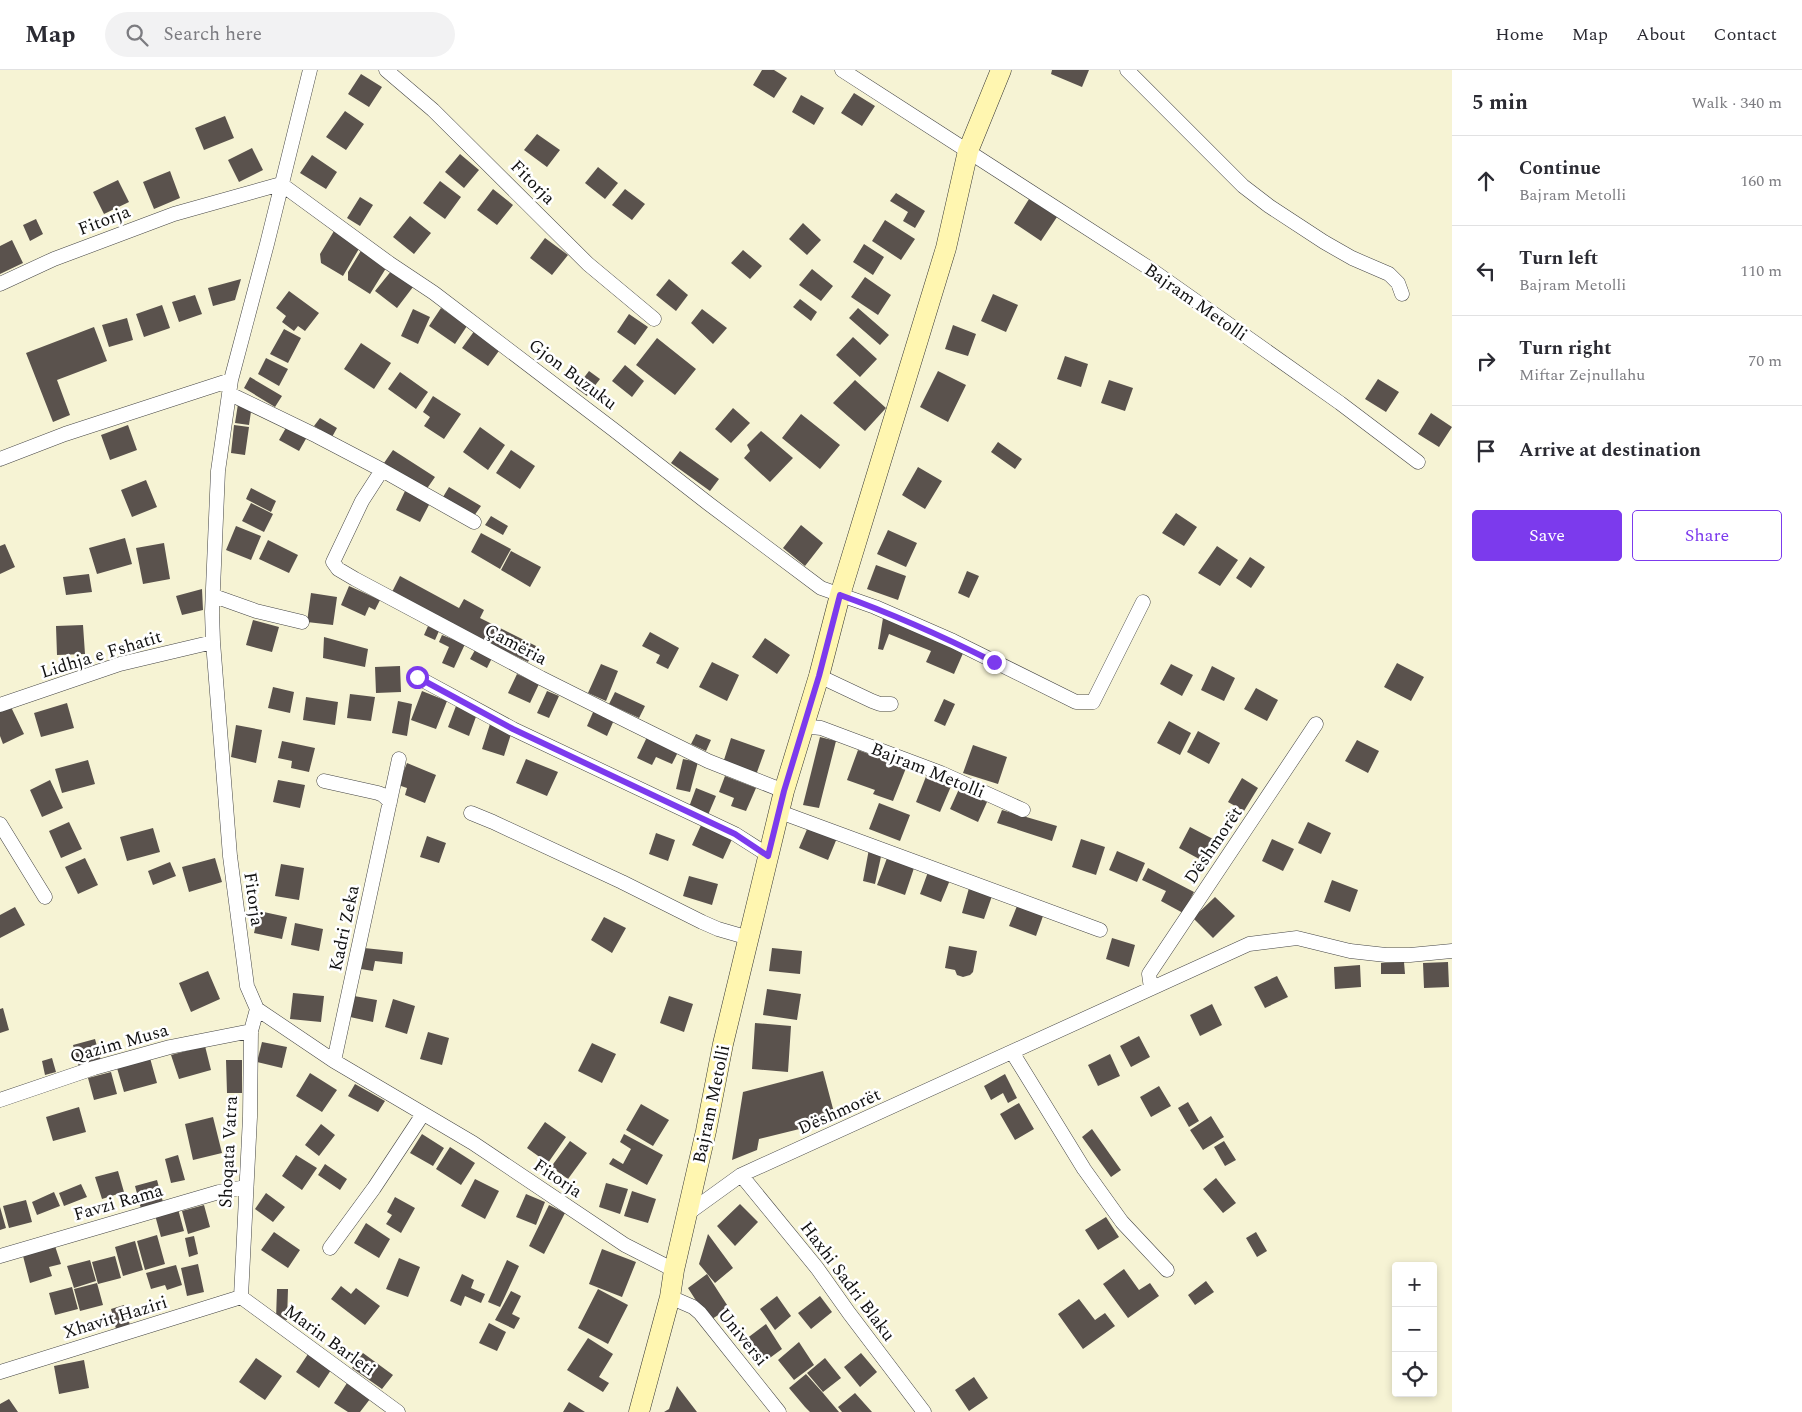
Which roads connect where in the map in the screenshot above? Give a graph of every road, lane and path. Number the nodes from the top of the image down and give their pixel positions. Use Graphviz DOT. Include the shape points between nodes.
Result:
graph roads {
  1 [pos="310,70"];
  2 [pos="386,70"];
  3 [pos="842,70"];
  4 [pos="1001,70"];
  5 [pos="1126,70"];
  6 [pos="968,151"];
  7 [pos="281,184"];
  8 [pos="0,284"];
  9 [pos="1402,294"];
  10 [pos="654,319"];
  11 [pos="230,387"];
  12 [pos="0,458"];
  13 [pos="1418,462"];
  14 [pos="382,470"];
  15 [pos="474,522"];
  16 [pos="840,595"];
  17 [pos="214,596"];
  18 [pos="1143,602"];
  19 [pos="302,622"];
  20 [pos="213,642"];
  21 [pos="819,676"];
  22 [pos="417,677"];
  23 [pos="892,704"];
  24 [pos="0,705"];
  25 [pos="1316,724"];
  26 [pos="802,726"];
  27 [pos="399,759"];
  28 [pos="324,782"];
  29 [pos="784,791"];
  30 [pos="390,802"];
  31 [pos="1023,810"];
  32 [pos="780,812"];
  33 [pos="470,813"];
  34 [pos="0,824"];
  35 [pos="768,856"];
  36 [pos="45,897"];
  37 [pos="1100,930"];
  38 [pos="749,938"];
  39 [pos="1452,951"];
  40 [pos="1151,988"];
  41 [pos="257,1009"];
  42 [pos="251,1031"];
  43 [pos="1012,1052"];
  44 [pos="334,1061"];
  45 [pos="0,1100"];
  46 [pos="423,1114"];
  47 [pos="741,1175"];
  48 [pos="246,1187"];
  49 [pos="687,1214"];
  50 [pos="330,1248"];
  51 [pos="0,1256"];
  52 [pos="674,1270"];
  53 [pos="1167,1270"];
  54 [pos="241,1297"];
  55 [pos="670,1297"];
  56 [pos="0,1372"];
  57 [pos="398,1412"];
  58 [pos="639,1412"];
  59 [pos="779,1412"];
  60 [pos="924,1412"];
  1 -- 7 [label="street, Fitorja"];
  2 -- 10 [label="street, Fitorja" via="433,110 588,264"];
  3 -- 6 [label="street, Bajram Metolli"];
  4 -- 6 [label="main road, Bajram Metolli"];
  5 -- 9 [label="street" via="1243,186 1324,242 1389,274 1398,283"];
  6 -- 13 [label="street, Bajram Metolli" via="1149,268"];
  6 -- 16 [label="main road, Bajram Metolli" via="946,248"];
  7 -- 8 [label="street, Fitorja" via="174,214 54,259"];
  7 -- 11 [label="street, Fitorja"];
  7 -- 16 [label="street, Gjon Buzuku" via="434,292 821,588"];
  11 -- 12 [label="street" via="65,434"];
  11 -- 14 [label="street"];
  11 -- 17 [label="street, Fitorja" via="218,471"];
  14 -- 15 [label="street"];
  14 -- 29 [label="street, Çamëria" via="362,501 333,562 338,569 559,687 708,761"];
  16 -- 18 [label="street, Gjon Buzuku" via="953,641 1076,702 1093,702"];
  16 -- 21 [label="main road, Bajram Metolli"];
  17 -- 19 [label="street"];
  17 -- 20 [label="street, Fitorja"];
  20 -- 24 [label="street, Lidhja e Fshatit" via="120,664"];
  20 -- 41 [label="street, Fitorja" via="230,856 247,986"];
  21 -- 23 [label="street" via="872,701"];
  21 -- 26 [label="main road, Bajram Metolli"];
  22 -- 35 [label="street" via="513,729 735,834"];
  25 -- 40 [label="street, Dëshmorët" via="1149,974"];
  26 -- 29 [label="main road, Bajram Metolli"];
  26 -- 31 [label="street, Bajram Metolli" via="821,728 941,773"];
  27 -- 30 [label="street, Kadri Zeka"];
  28 -- 30 [label="street" via="378,793"];
  29 -- 32 [label="main road, Bajram Metolli"];
  30 -- 44 [label="street, Kadri Zeka"];
  32 -- 35 [label="main road, Bajram Metolli"];
  32 -- 37 [label="street"];
  33 -- 38 [label="street" via="702,922"];
  34 -- 36 [label="street"];
  35 -- 38 [label="main road, Bajram Metolli"];
  38 -- 49 [label="main road, Bajram Metolli" via="722,1044"];
  39 -- 40 [label="street, Dëshmorët" via="1377,954 1297,938 1249,944"];
  40 -- 43 [label="street, Dëshmorët"];
  41 -- 42 [label="street, Shoqata Vatra"];
  41 -- 44 [label="street, Fitorja"];
  42 -- 45 [label="street, Qazim Musa" via="170,1047 94,1068"];
  42 -- 48 [label="street, Shoqata Vatra"];
  43 -- 47 [label="street, Dëshmorët"];
  43 -- 53 [label="street" via="1084,1169 1122,1222"];
  44 -- 46 [label="street, Fitorja"];
  46 -- 50 [label="street"];
  46 -- 52 [label="street, Fitorja" via="473,1143 625,1245"];
  47 -- 49 [label="street, Dëshmorët"];
  47 -- 60 [label="street, Haxhi Sadri Blaku" via="818,1268"];
  48 -- 51 [label="street, Favzi Rama"];
  48 -- 54 [label="street, Shoqata Vatra"];
  49 -- 52 [label="main road, Bajram Metolli"];
  52 -- 55 [label="main road, Bajram Metolli"];
  54 -- 56 [label="street, Xhavit Haziri"];
  54 -- 57 [label="street, Marin Barleti"];
  55 -- 58 [label="main road, Bajram Metolli"];
  55 -- 59 [label="street, Universi" via="693,1307 700,1314"];
}
